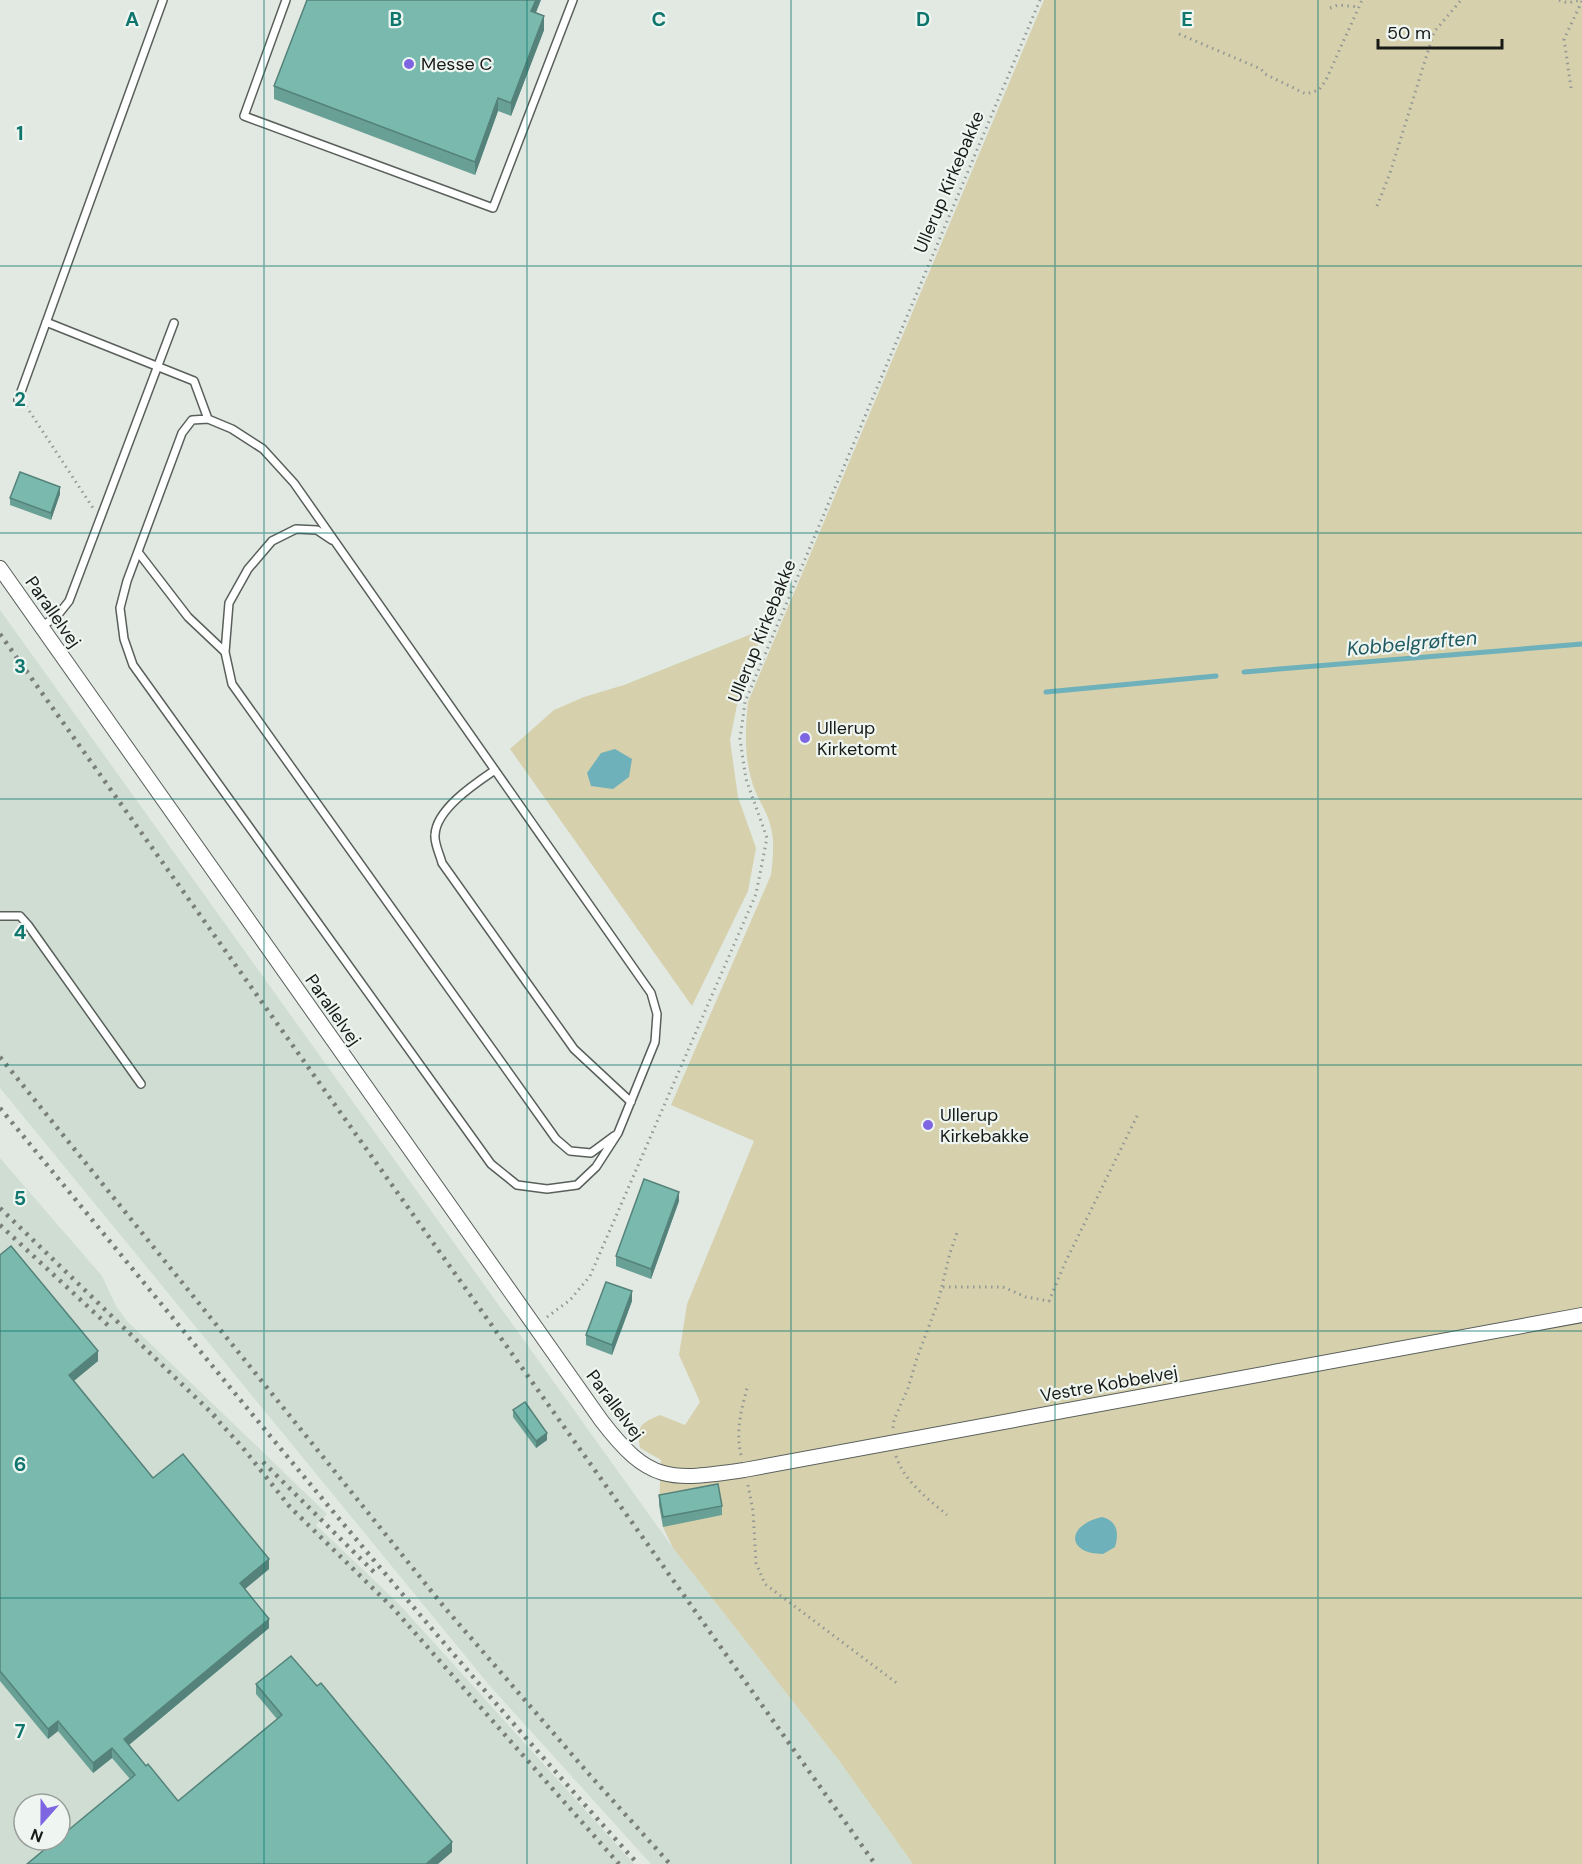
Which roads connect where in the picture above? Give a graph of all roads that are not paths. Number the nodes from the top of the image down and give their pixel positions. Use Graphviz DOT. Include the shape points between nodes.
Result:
graph roads {
  1 [pos="163,0"];
  2 [pos="286,0"];
  3 [pos="573,0"];
  4 [pos="46,322"];
  5 [pos="174,323"];
  6 [pos="157,366"];
  7 [pos="18,398"];
  8 [pos="208,419"];
  9 [pos="336,543"];
  10 [pos="138,552"];
  11 [pos="0,568"];
  12 [pos="42,627"];
  13 [pos="225,652"];
  14 [pos="495,770"];
  15 [pos="0,916"];
  16 [pos="141,1084"];
  17 [pos="631,1102"];
  18 [pos="618,1133"];
  19 [pos="1582,1315"];
  20 [pos="644,1465"];
  1 -- 4 [label="lane"];
  2 -- 3 [label="lane" via="244,116 493,208"];
  4 -- 6 [label="lane"];
  4 -- 7 [label="lane"];
  5 -- 6 [label="lane"];
  6 -- 8 [label="lane" via="194,381"];
  6 -- 12 [label="lane" via="69,601"];
  8 -- 9 [label="lane" via="263,449 294,483"];
  8 -- 10 [label="lane" via="192,420 182,434"];
  9 -- 13 [label="lane" via="317,530 296,529 272,541 248,569 229,603"];
  9 -- 14 [label="lane"];
  10 -- 13 [label="lane" via="188,617"];
  10 -- 18 [label="lane" via="120,608 133,665 491,1164 517,1185 547,1189 577,1185 596,1167"];
  11 -- 12 [label="street, Parallelvej"];
  12 -- 20 [label="street, Parallelvej" via="618,1443"];
  13 -- 18 [label="lane" via="232,684 556,1139 570,1151 591,1153"];
  14 -- 17 [label="lane" via="651,993 657,1014 655,1042"];
  14 -- 17 [label="lane" via="443,813 435,835 442,863 574,1048"];
  15 -- 16 [label="lane" via="20,916 28,925"];
  17 -- 18 [label="lane"];
  19 -- 20 [label="street, Vestre Kobbelvej" via="744,1470 681,1476 657,1472"];
}
